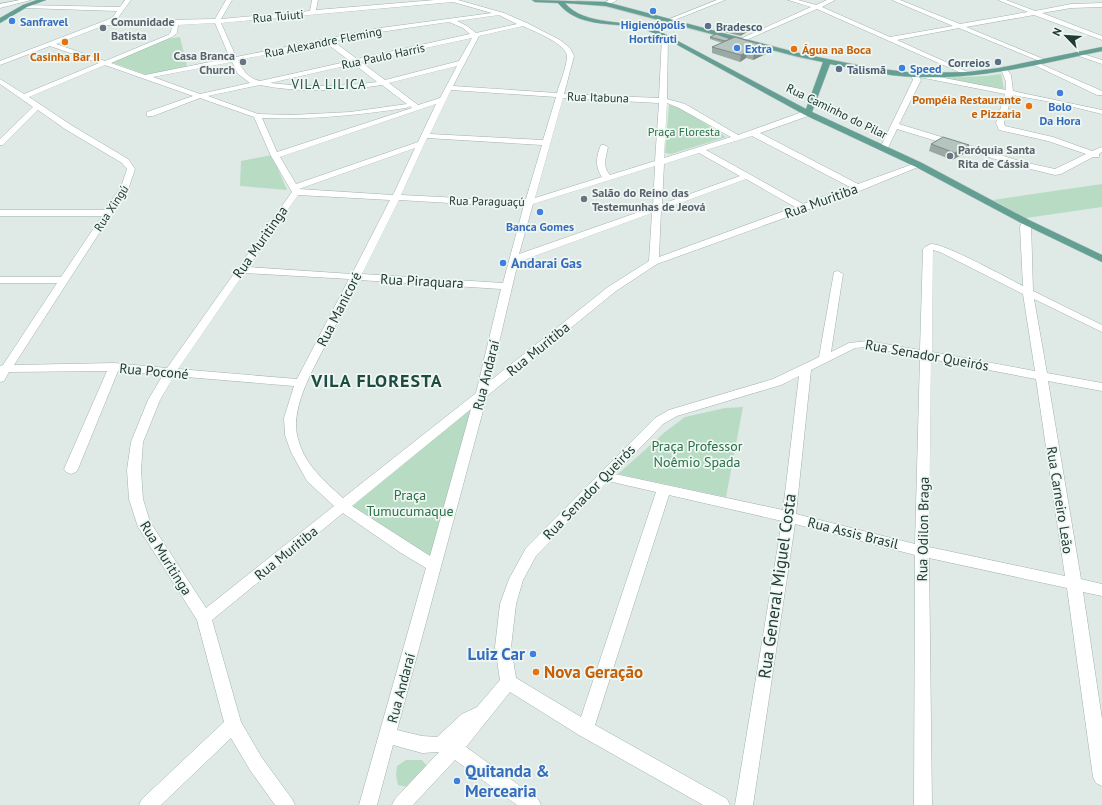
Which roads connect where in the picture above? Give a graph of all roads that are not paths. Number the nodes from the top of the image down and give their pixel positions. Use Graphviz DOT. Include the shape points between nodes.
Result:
graph roads {
  1 [pos="28,0"];
  2 [pos="38,0"];
  3 [pos="43,0"];
  4 [pos="128,0"];
  5 [pos="229,0"];
  6 [pos="315,0"];
  7 [pos="453,0"];
  8 [pos="535,0"];
  9 [pos="614,0"];
  10 [pos="722,0"];
  11 [pos="791,0"];
  12 [pos="832,0"];
  13 [pos="895,0"];
  14 [pos="1001,0"];
  15 [pos="559,1"];
  16 [pos="468,2"];
  17 [pos="606,4"];
  18 [pos="1102,5"];
  19 [pos="0,6"];
  20 [pos="25,6"];
  21 [pos="817,6"];
  22 [pos="121,9"];
  23 [pos="1035,12"];
  24 [pos="313,13"];
  25 [pos="0,14"];
  26 [pos="11,14"];
  27 [pos="502,14"];
  28 [pos="0,20"];
  29 [pos="449,20"];
  30 [pos="670,20"];
  31 [pos="217,21"];
  32 [pos="103,23"];
  33 [pos="174,23"];
  34 [pos="525,24"];
  35 [pos="958,26"];
  36 [pos="476,36"];
  37 [pos="665,36"];
  38 [pos="1102,38"];
  39 [pos="891,39"];
  40 [pos="327,40"];
  41 [pos="742,40"];
  42 [pos="51,44"];
  43 [pos="681,45"];
  44 [pos="664,47"];
  45 [pos="1102,49"];
  46 [pos="1078,54"];
  47 [pos="235,59"];
  48 [pos="1044,61"];
  49 [pos="105,62"];
  50 [pos="356,62"];
  51 [pos="827,62"];
  52 [pos="1102,62"];
  53 [pos="0,63"];
  54 [pos="461,63"];
  55 [pos="1034,63"];
  56 [pos="1004,69"];
  57 [pos="968,74"];
  58 [pos="916,75"];
  59 [pos="144,77"];
  60 [pos="0,81"];
  61 [pos="258,83"];
  62 [pos="382,83"];
  63 [pos="449,88"];
  64 [pos="1100,93"];
  65 [pos="1009,94"];
  66 [pos="200,96"];
  67 [pos="559,96"];
  68 [pos="23,97"];
  69 [pos="442,100"];
  70 [pos="663,100"];
  71 [pos="38,106"];
  72 [pos="415,107"];
  73 [pos="1102,112"];
  74 [pos="808,113"];
  75 [pos="150,114"];
  76 [pos="257,116"];
  77 [pos="433,118"];
  78 [pos="894,125"];
  79 [pos="753,133"];
  80 [pos="738,138"];
  81 [pos="424,140"];
  82 [pos="0,143"];
  83 [pos="545,143"];
  84 [pos="604,147"];
  85 [pos="884,148"];
  86 [pos="1102,148"];
  87 [pos="700,150"];
  88 [pos="1092,154"];
  89 [pos="275,156"];
  90 [pos="1102,157"];
  91 [pos="659,162"];
  92 [pos="919,165"];
  93 [pos="747,176"];
  94 [pos="608,178"];
  95 [pos="858,188"];
  96 [pos="294,190"];
  97 [pos="396,197"];
  98 [pos="530,202"];
  99 [pos="657,208"];
  100 [pos="803,208"];
  101 [pos="0,213"];
  102 [pos="108,213"];
  103 [pos="1026,222"];
  104 [pos="1102,259"];
  105 [pos="513,260"];
  106 [pos="654,262"];
  107 [pos="241,270"];
  108 [pos="838,274"];
  109 [pos="355,277"];
  110 [pos="0,280"];
  111 [pos="64,280"];
  112 [pos="508,286"];
  113 [pos="1028,292"];
  114 [pos="1102,329"];
  115 [pos="926,354"];
  116 [pos="824,358"];
  117 [pos="114,367"];
  118 [pos="806,367"];
  119 [pos="2,372"];
  120 [pos="170,372"];
  121 [pos="1041,376"];
  122 [pos="302,383"];
  123 [pos="1102,387"];
  124 [pos="481,395"];
  125 [pos="71,469"];
  126 [pos="605,476"];
  127 [pos="664,489"];
  128 [pos="344,507"];
  129 [pos="789,517"];
  130 [pos="922,551"];
  131 [pos="435,566"];
  132 [pos="1074,584"];
  133 [pos="1102,590"];
  134 [pos="204,618"];
  135 [pos="508,682"];
  136 [pos="482,715"];
  137 [pos="233,725"];
  138 [pos="585,729"];
  139 [pos="388,736"];
  140 [pos="454,749"];
  141 [pos="1102,777"];
  142 [pos="148,805"];
  143 [pos="286,805"];
  144 [pos="368,805"];
  145 [pos="401,805"];
  146 [pos="532,805"];
  147 [pos="721,805"];
  148 [pos="744,805"];
  149 [pos="923,805"];
  1 -- 19 [label="street"];
  2 -- 20 [label="street"];
  3 -- 20 [label="main road"];
  4 -- 22 [label="street"];
  5 -- 31 [label="street"];
  6 -- 24 [label="street"];
  7 -- 16 [label="street, Rua Andaraí"];
  7 -- 24 [label="street, Rua Tuiuti"];
  8 -- 15 [label="main road"];
  9 -- 17 [label="street"];
  10 -- 30 [label="street"];
  11 -- 21 [label="street"];
  12 -- 21 [label="street"];
  13 -- 35 [label="street"];
  14 -- 23 [label="street"];
  15 -- 17 [label="main road"];
  15 -- 37 [label="main road, Rua Caminho do Pilar" via="574,15 641,26"];
  16 -- 27 [label="street, Rua Andaraí"];
  17 -- 30 [label="main road"];
  18 -- 23 [label="street"];
  20 -- 22 [label="street"];
  20 -- 26 [label="main road"];
  21 -- 39 [label="street"];
  21 -- 41 [label="street"];
  22 -- 32 [label="street" via="115,18"];
  23 -- 35 [label="street"];
  23 -- 38 [label="street"];
  24 -- 31 [label="street, Rua Tuiuti"];
  25 -- 26 [label="street"];
  26 -- 28 [label="main road"];
  27 -- 29 [label="street, Rua Alexandre Fleming"];
  27 -- 34 [label="street, Rua Andaraí"];
  29 -- 36 [label="street" via="465,27"];
  29 -- 40 [label="street, Rua Alexandre Fleming"];
  30 -- 41 [label="main road"];
  31 -- 33 [label="street, Rua Tuiuti"];
  31 -- 47 [label="street"];
  32 -- 33 [label="street, Rua Tuiuti"];
  32 -- 42 [label="street"];
  33 -- 49 [label="street" via="172,36"];
  34 -- 36 [label="street, Rua Paulo Harris"];
  34 -- 67 [label="street, Rua Andaraí" via="568,49 571,56"];
  35 -- 39 [label="street"];
  35 -- 48 [label="street"];
  36 -- 50 [label="street, Rua Paulo Harris"];
  36 -- 54 [label="street, Rua Manicoré"];
  37 -- 43 [label="main road, Rua Caminho do Pilar"];
  37 -- 44 [label="street"];
  39 -- 57 [label="street"];
  40 -- 47 [label="street, Rua Alexandre Fleming"];
  40 -- 50 [label="street"];
  41 -- 51 [label="main road"];
  42 -- 49 [label="street"];
  42 -- 53 [label="street"];
  43 -- 44 [label="street"];
  43 -- 74 [label="main road, Rua Caminho do Pilar"];
  44 -- 70 [label="street"];
  45 -- 46 [label="main road"];
  46 -- 48 [label="main road"];
  46 -- 52 [label="street"];
  47 -- 59 [label="street, Rua Alexandre Fleming"];
  47 -- 61 [label="street" via="242,75"];
  48 -- 55 [label="main road"];
  49 -- 59 [label="street"];
  49 -- 68 [label="street"];
  50 -- 61 [label="street, Rua Paulo Harris"];
  50 -- 62 [label="street"];
  51 -- 58 [label="main road"];
  51 -- 74 [label="main road"];
  54 -- 62 [label="street"];
  54 -- 63 [label="street, Rua Manicoré"];
  55 -- 56 [label="main road"];
  55 -- 64 [label="street"];
  56 -- 57 [label="main road"];
  56 -- 65 [label="street" via="1010,88"];
  57 -- 58 [label="main road"];
  58 -- 65 [label="street"];
  58 -- 78 [label="street" via="917,80"];
  59 -- 66 [label="street"];
  60 -- 68 [label="street, Rua Xingú"];
  61 -- 62 [label="street" via="317,89"];
  61 -- 66 [label="street, Rua Paulo Harris"];
  62 -- 72 [label="street"];
  63 -- 67 [label="street, Rua Itabuna"];
  63 -- 69 [label="street, Rua Manicoré"];
  65 -- 73 [label="street"];
  65 -- 88 [label="street" via="1000,123 1004,129 1050,139"];
  66 -- 75 [label="street, Rua Paulo Harris"];
  66 -- 76 [label="street"];
  67 -- 70 [label="street, Rua Itabuna"];
  67 -- 83 [label="street, Rua Andaraí"];
  68 -- 71 [label="street, Rua Xingú"];
  69 -- 72 [label="street"];
  69 -- 77 [label="street, Rua Manicoré"];
  70 -- 80 [label="street, Rua Itabuna" via="682,106"];
  70 -- 91 [label="street"];
  71 -- 82 [label="street"];
  71 -- 102 [label="street, Rua Xingú" via="129,166 130,174 125,187"];
  72 -- 76 [label="street" via="298,117"];
  72 -- 77 [label="street"];
  72 -- 89 [label="street"];
  74 -- 79 [label="street, Rua Paraguaçú"];
  74 -- 85 [label="main road, Rua Caminho do Pilar"];
  76 -- 89 [label="street"];
  77 -- 81 [label="street, Rua Manicoré"];
  78 -- 85 [label="street"];
  78 -- 88 [label="street" via="1055,172"];
  79 -- 80 [label="street, Rua Paraguaçú"];
  79 -- 95 [label="street"];
  80 -- 87 [label="street, Rua Paraguaçú"];
  81 -- 83 [label="street"];
  81 -- 96 [label="street"];
  81 -- 97 [label="street, Rua Manicoré"];
  83 -- 98 [label="street, Rua Andaraí"];
  84 -- 94 [label="street" via="600,169"];
  85 -- 92 [label="main road, Rua Caminho do Pilar"];
  86 -- 88 [label="street"];
  87 -- 91 [label="street, Rua Paraguaçú"];
  87 -- 93 [label="street"];
  88 -- 90 [label="street"];
  89 -- 96 [label="street"];
  91 -- 94 [label="street, Rua Paraguaçú"];
  91 -- 99 [label="street"];
  92 -- 95 [label="street, Rua Muritiba"];
  92 -- 103 [label="main road, Rua Caminho do Pilar"];
  93 -- 99 [label="street"];
  93 -- 100 [label="street"];
  94 -- 98 [label="street, Rua Paraguaçú"];
  95 -- 100 [label="street, Rua Muritiba"];
  96 -- 97 [label="street, Rua Paraguaçú"];
  96 -- 107 [label="street, Rua Muritinga"];
  97 -- 98 [label="street, Rua Paraguaçú" via="500,203"];
  97 -- 109 [label="street, Rua Manicoré"];
  98 -- 105 [label="street, Rua Andaraí"];
  99 -- 105 [label="street"];
  99 -- 106 [label="street"];
  100 -- 106 [label="street, Rua Muritiba"];
  101 -- 102 [label="street"];
  102 -- 111 [label="street, Rua Xingú"];
  103 -- 104 [label="main road, Rua Caminho do Pilar"];
  103 -- 113 [label="street, Rua Carneiro Leão"];
  105 -- 112 [label="street, Rua Andaraí"];
  106 -- 124 [label="street, Rua Muritiba" via="612,289"];
  107 -- 109 [label="street, Rua Piraquara"];
  107 -- 120 [label="street, Rua Muritinga"];
  108 -- 116 [label="street"];
  109 -- 112 [label="street, Rua Piraquara"];
  109 -- 122 [label="street, Rua Manicoré"];
  110 -- 111 [label="street"];
  111 -- 119 [label="street, Rua Xingú"];
  112 -- 124 [label="street, Rua Andaraí"];
  113 -- 114 [label="street"];
  113 -- 115 [label="street, Rua Odilon Braga" via="943,250 932,247 928,249"];
  113 -- 121 [label="street, Rua Carneiro Leão"];
  115 -- 116 [label="street, Rua Senador Queirós" via="863,344 853,345"];
  115 -- 121 [label="street, Rua Senador Queirós"];
  115 -- 130 [label="street, Rua Odilon Braga"];
  116 -- 118 [label="street, Rua Senador Queirós"];
  117 -- 119 [label="street, Rua Poconé"];
  117 -- 120 [label="street, Rua Poconé"];
  117 -- 125 [label="street"];
  118 -- 126 [label="street, Rua Senador Queirós" via="777,382 673,413 659,421"];
  118 -- 129 [label="street, Rua General Miguel Costa"];
  120 -- 122 [label="street, Rua Poconé"];
  120 -- 134 [label="street, Rua Muritinga" via="154,400 137,442 134,470 136,499 143,523"];
  121 -- 123 [label="street, Rua Senador Queirós"];
  121 -- 132 [label="street, Rua Carneiro Leão"];
  122 -- 128 [label="street, Rua Manicoré" via="290,418 291,435 297,452 312,478"];
  124 -- 128 [label="street, Rua Muritiba"];
  124 -- 131 [label="street, Rua Andaraí"];
  126 -- 127 [label="street, Rua Assis Brasil"];
  126 -- 135 [label="street, Rua Senador Queirós" via="531,552 516,579 508,604 503,647"];
  127 -- 129 [label="street, Rua Assis Brasil"];
  127 -- 138 [label="street"];
  128 -- 131 [label="street, Rua Manicoré"];
  128 -- 134 [label="street, Rua Muritiba"];
  129 -- 130 [label="street, Rua Assis Brasil"];
  129 -- 148 [label="street, Rua General Miguel Costa"];
  130 -- 132 [label="street, Rua Assis Brasil"];
  130 -- 149 [label="street, Rua Odilon Braga"];
  131 -- 139 [label="street, Rua Andaraí"];
  132 -- 133 [label="street, Rua Assis Brasil"];
  132 -- 141 [label="street, Rua Carneiro Leão"];
  134 -- 137 [label="street, Rua Muritinga"];
  135 -- 136 [label="street"];
  135 -- 138 [label="street"];
  136 -- 139 [label="street" via="472,716 440,744 428,745"];
  136 -- 140 [label="street"];
  137 -- 142 [label="street"];
  137 -- 143 [label="street, Rua Muritinga" via="256,764"];
  138 -- 147 [label="street"];
  139 -- 144 [label="street, Rua Andaraí"];
  140 -- 145 [label="street"];
  140 -- 146 [label="street"];
}
